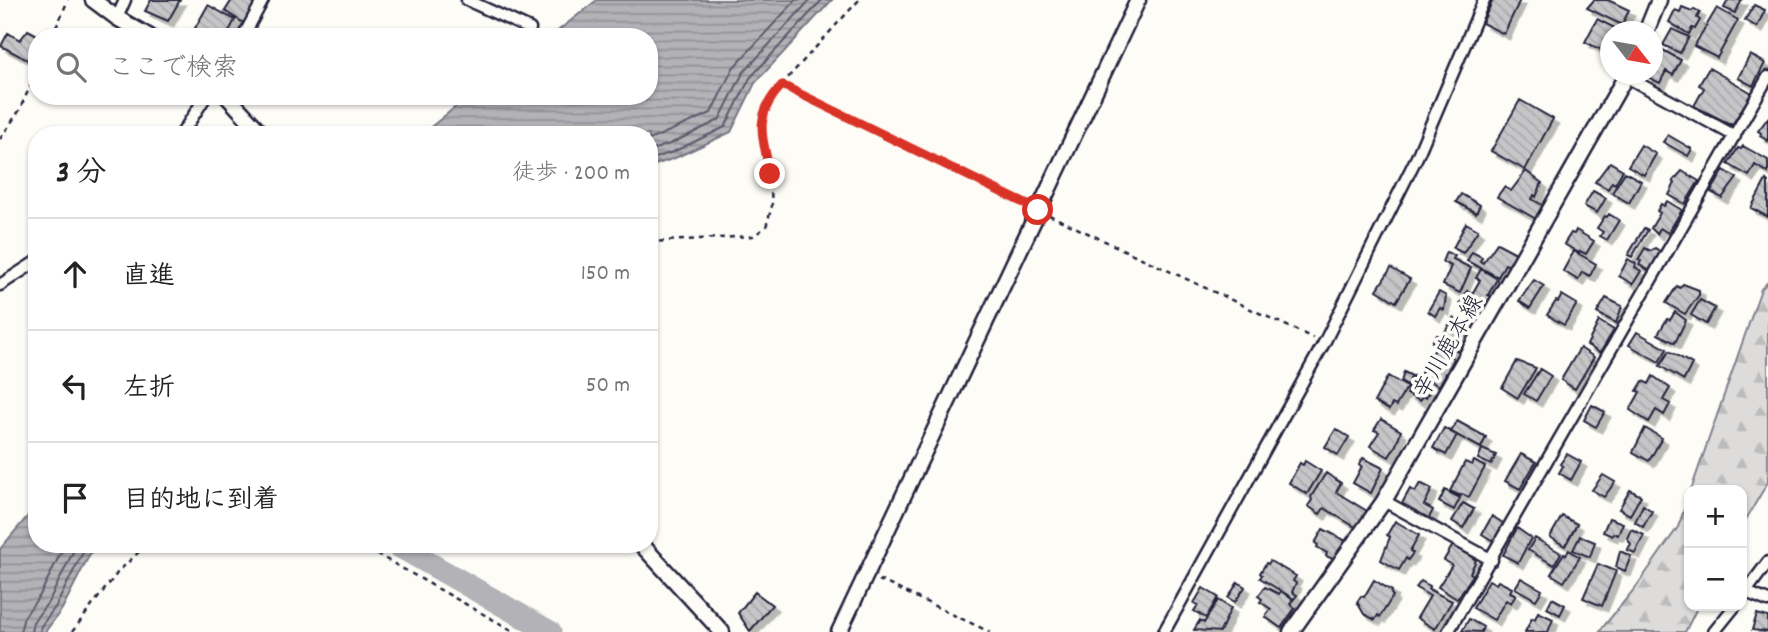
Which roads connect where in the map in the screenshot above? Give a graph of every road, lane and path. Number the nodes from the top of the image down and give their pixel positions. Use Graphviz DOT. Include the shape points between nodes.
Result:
graph roads {
  1 [pos="68,0"];
  2 [pos="93,0"];
  3 [pos="125,0"];
  4 [pos="263,0"];
  5 [pos="467,0"];
  6 [pos="859,0"];
  7 [pos="1138,0"];
  8 [pos="1484,0"];
  9 [pos="1659,0"];
  10 [pos="117,18"];
  11 [pos="1650,21"];
  12 [pos="56,28"];
  13 [pos="134,28"];
  14 [pos="249,28"];
  15 [pos="528,28"];
  16 [pos="1768,77"];
  17 [pos="1621,84"];
  18 [pos="1642,84"];
  19 [pos="782,85"];
  20 [pos="28,91"];
  21 [pos="200,105"];
  22 [pos="235,105"];
  23 [pos="187,126"];
  24 [pos="254,126"];
  25 [pos="1735,136"];
  26 [pos="0,139"];
  27 [pos="1038,210"];
  28 [pos="658,242"];
  29 [pos="28,267"];
  30 [pos="0,285"];
  31 [pos="1324,343"];
  32 [pos="1384,501"];
  33 [pos="138,553"];
  34 [pos="375,553"];
  35 [pos="648,553"];
  36 [pos="1492,560"];
  37 [pos="1768,562"];
  38 [pos="867,574"];
  39 [pos="1747,591"];
  40 [pos="1747,596"];
  41 [pos="1768,601"];
  42 [pos="1731,611"];
  43 [pos="72,632"];
  44 [pos="514,632"];
  45 [pos="722,632"];
  46 [pos="839,632"];
  47 [pos="990,632"];
  48 [pos="1164,632"];
  49 [pos="1291,632"];
  50 [pos="1448,632"];
  51 [pos="1714,632"];
  1 -- 12 [label="path"];
  2 -- 10 [label="main road"];
  3 -- 10 [label="street"];
  4 -- 14 [label="street"];
  5 -- 15 [label="street"];
  6 -- 19 [label="path"];
  7 -- 27 [label="main road"];
  8 -- 31 [label="street" via="1417,157"];
  9 -- 11 [label="main road"];
  10 -- 13 [label="main road"];
  16 -- 25 [label="street"];
  17 -- 32 [label="main road, 辛川鹿本線"];
  18 -- 25 [label="street"];
  19 -- 27 [label="path"];
  19 -- 28 [label="path" via="760,122 772,206 766,227 752,236"];
  20 -- 26 [label="path"];
  21 -- 23 [label="street"];
  22 -- 24 [label="main road"];
  25 -- 36 [label="street"];
  27 -- 31 [label="path"];
  27 -- 38 [label="main road"];
  29 -- 30 [label="street"];
  31 -- 48 [label="street"];
  32 -- 36 [label="street"];
  32 -- 49 [label="main road, 辛川鹿本線"];
  33 -- 43 [label="path"];
  34 -- 44 [label="path"];
  35 -- 45 [label="main road"];
  36 -- 50 [label="street"];
  37 -- 39 [label="street"];
  38 -- 46 [label="main road"];
  38 -- 47 [label="path"];
  40 -- 41 [label="street"];
  42 -- 51 [label="street"];
}
